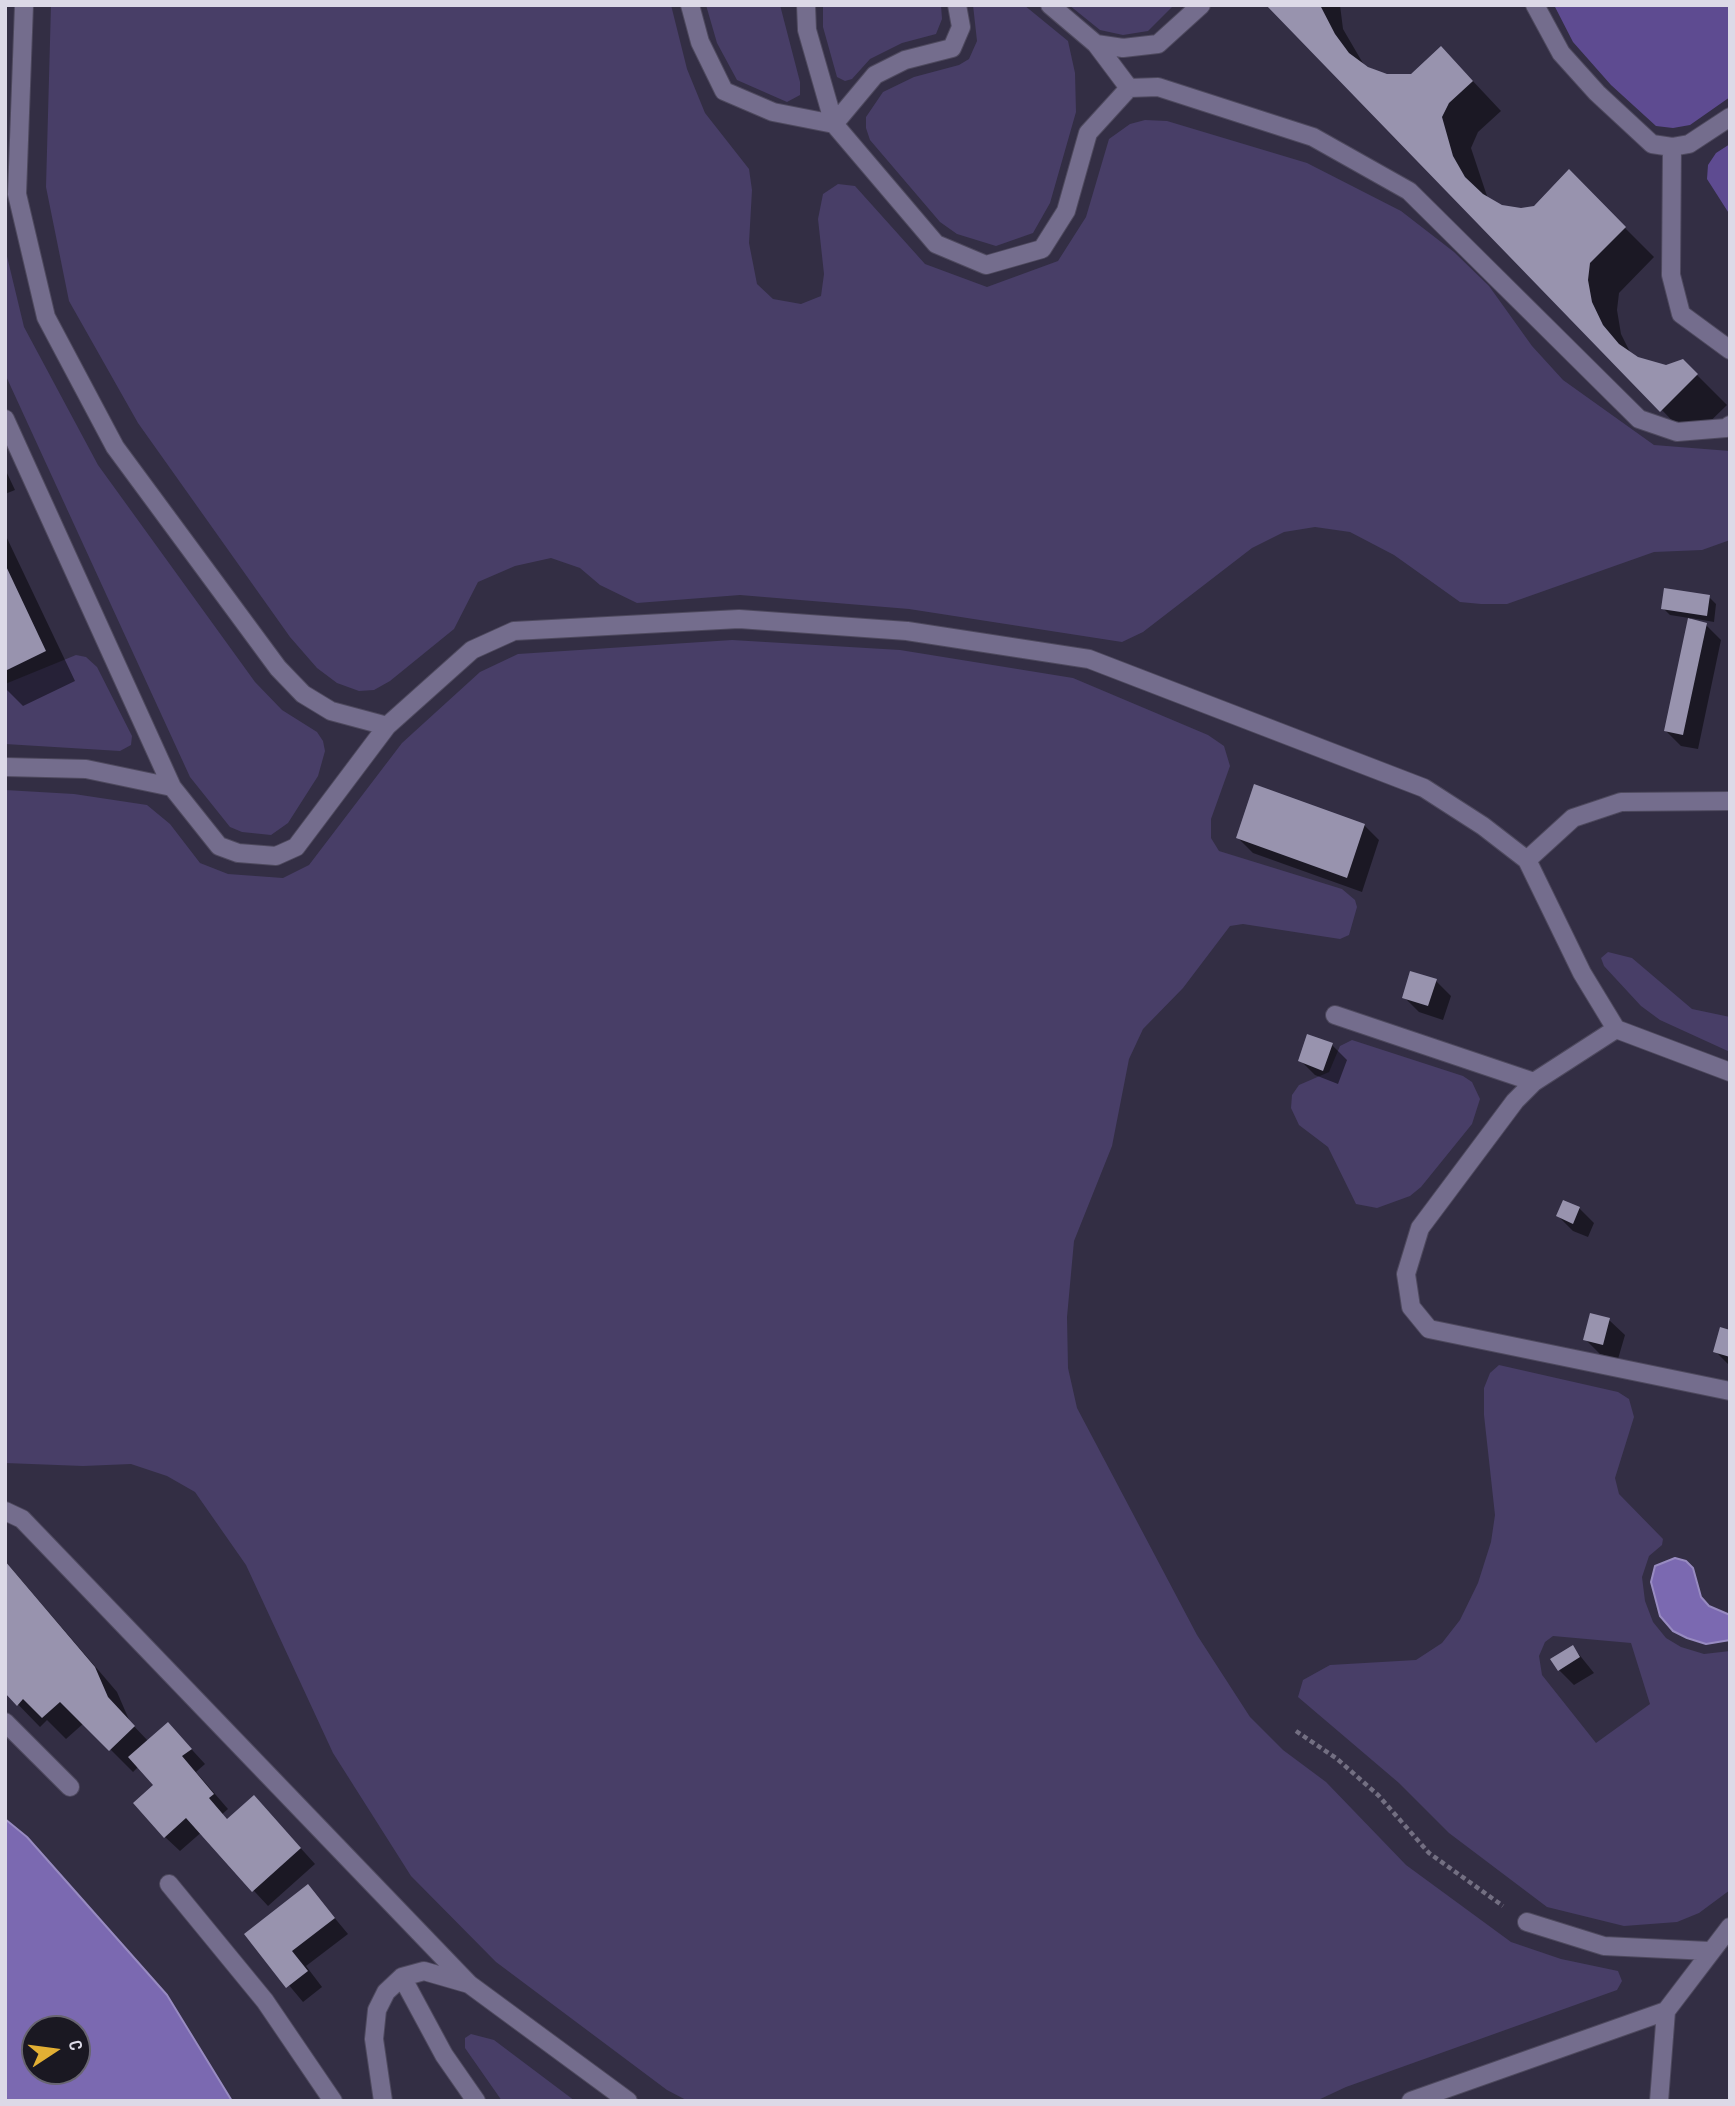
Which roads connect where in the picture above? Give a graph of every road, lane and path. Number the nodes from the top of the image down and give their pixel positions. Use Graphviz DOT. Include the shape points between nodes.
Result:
graph roads {
  1 [pos="24,5"];
  2 [pos="690,5"];
  3 [pos="806,5"];
  4 [pos="957,5"];
  5 [pos="1049,5"];
  6 [pos="1200,5"];
  7 [pos="1535,5"];
  8 [pos="1096,44"];
  9 [pos="1129,88"];
  10 [pos="1730,117"];
  11 [pos="834,124"];
  12 [pos="1672,147"];
  13 [pos="1730,351"];
  14 [pos="5,419"];
  15 [pos="1730,425"];
  16 [pos="387,726"];
  17 [pos="5,767"];
  18 [pos="172,787"];
  19 [pos="1730,802"];
  20 [pos="1527,860"];
  21 [pos="1335,1015"];
  22 [pos="1616,1029"];
  23 [pos="1730,1072"];
  24 [pos="1534,1082"];
  25 [pos="1730,1391"];
  26 [pos="5,1511"];
  27 [pos="5,1722"];
  28 [pos="1296,1731"];
  29 [pos="69,1787"];
  30 [pos="169,1884"];
  31 [pos="1527,1922"];
  32 [pos="1730,1927"];
  33 [pos="1709,1951"];
  34 [pos="402,1977"];
  35 [pos="469,1983"];
  36 [pos="1666,2011"];
  37 [pos="332,2101"];
  38 [pos="383,2101"];
  39 [pos="476,2101"];
  40 [pos="628,2101"];
  41 [pos="1411,2101"];
  42 [pos="1658,2101"];
  1 -- 16 [label="lane" via="18,194 46,317 116,447 278,668 303,694 331,711"];
  2 -- 11 [label="lane" via="700,43 724,91 772,112"];
  3 -- 11 [label="lane" via="807,30"];
  4 -- 11 [label="lane" via="961,27 952,48 905,60 875,75"];
  5 -- 8 [label="lane"];
  6 -- 8 [label="lane" via="1158,44 1123,48"];
  7 -- 12 [label="lane" via="1561,53 1597,93 1652,145"];
  8 -- 9 [label="lane"];
  9 -- 11 [label="lane" via="1087,133 1066,211 1042,249 986,265 936,244"];
  9 -- 15 [label="lane" via="1158,87 1325,143 1409,191 1639,419 1677,432"];
  10 -- 12 [label="lane" via="1689,144"];
  12 -- 13 [label="lane" via="1671,275 1681,314"];
  14 -- 18 [label="lane"];
  16 -- 18 [label="lane" via="296,847 276,856 238,853 219,846"];
  16 -- 20 [label="lane" via="472,650 514,631 739,619 907,631 1088,659 1424,788"];
  17 -- 18 [label="lane" via="86,769"];
  19 -- 20 [label="lane" via="1621,802 1573,818"];
  20 -- 22 [label="lane" via="1582,973"];
  21 -- 24 [label="lane"];
  22 -- 23 [label="lane"];
  22 -- 24 [label="lane"];
  24 -- 25 [label="lane" via="1420,1228 1406,1274 1411,1307 1429,1329"];
  26 -- 35 [label="lane" via="22,1519"];
  27 -- 29 [label="lane"];
  28 -- 31 [label="path" via="1378,1795 1429,1853"];
  30 -- 37 [label="lane" via="265,2001"];
  31 -- 33 [label="lane" via="1604,1946"];
  32 -- 33 [label="lane"];
  33 -- 36 [label="lane"];
  34 -- 35 [label="lane" via="424,1971"];
  34 -- 38 [label="lane" via="386,1992 377,2010 374,2039"];
  34 -- 39 [label="lane" via="444,2055"];
  35 -- 40 [label="lane"];
  36 -- 41 [label="lane"];
  36 -- 42 [label="lane"];
}
